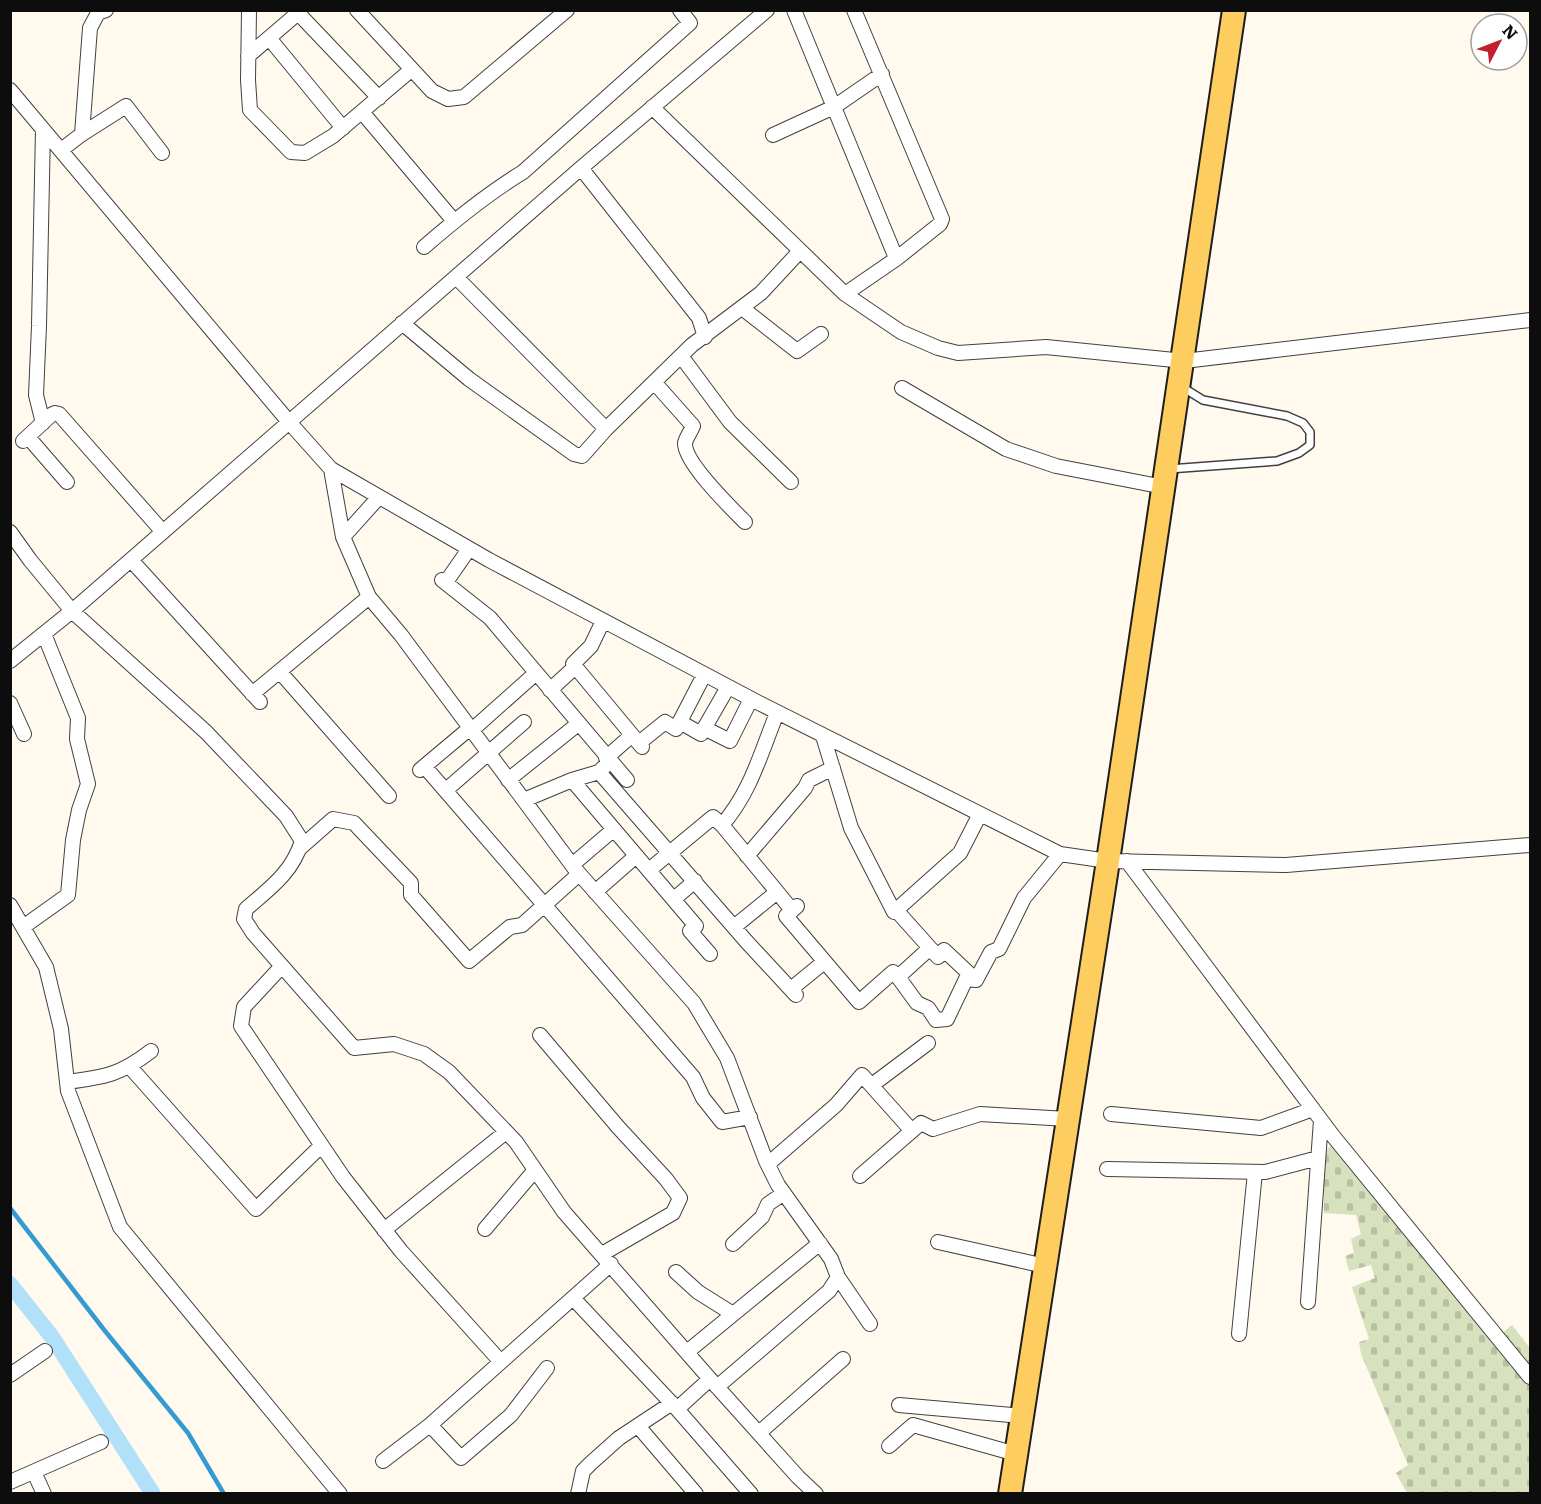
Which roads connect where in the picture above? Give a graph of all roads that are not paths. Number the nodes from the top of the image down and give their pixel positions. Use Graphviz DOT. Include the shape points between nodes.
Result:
graph roads {
  1 [pos="106,10"];
  2 [pos="249,10"];
  3 [pos="357,10"];
  4 [pos="567,10"];
  5 [pos="680,10"];
  6 [pos="767,10"];
  7 [pos="794,10"];
  8 [pos="854,10"];
  9 [pos="1234,10"];
  10 [pos="269,38"];
  11 [pos="248,56"];
  12 [pos="411,70"];
  13 [pos="882,74"];
  14 [pos="10,90"];
  15 [pos="379,98"];
  16 [pos="652,107"];
  17 [pos="834,107"];
  18 [pos="362,112"];
  19 [pos="343,128"];
  20 [pos="43,129"];
  21 [pos="82,134"];
  22 [pos="773,135"];
  23 [pos="61,150"];
  24 [pos="162,153"];
  25 [pos="581,168"];
  26 [pos="454,221"];
  27 [pos="424,248"];
  28 [pos="800,251"];
  29 [pos="896,258"];
  30 [pos="456,277"];
  31 [pos="845,294"];
  32 [pos="742,308"];
  33 [pos="1530,320"];
  34 [pos="402,323"];
  35 [pos="821,334"];
  36 [pos="705,337"];
  37 [pos="681,356"];
  38 [pos="1184,361"];
  39 [pos="654,382"];
  40 [pos="1179,386"];
  41 [pos="902,388"];
  42 [pos="289,422"];
  43 [pos="43,423"];
  44 [pos="606,429"];
  45 [pos="331,469"];
  46 [pos="1166,478"];
  47 [pos="67,482"];
  48 [pos="791,482"];
  49 [pos="379,496"];
  50 [pos="745,522"];
  51 [pos="10,532"];
  52 [pos="163,532"];
  53 [pos="343,537"];
  54 [pos="469,549"];
  55 [pos="131,560"];
  56 [pos="369,597"];
  57 [pos="72,611"];
  58 [pos="603,621"];
  59 [pos="44,634"];
  60 [pos="10,661"];
  61 [pos="575,667"];
  62 [pos="280,672"];
  63 [pos="536,673"];
  64 [pos="704,675"];
  65 [pos="728,687"];
  66 [pos="550,690"];
  67 [pos="752,699"];
  68 [pos="10,703"];
  69 [pos="777,713"];
  70 [pos="680,722"];
  71 [pos="524,723"];
  72 [pos="578,724"];
  73 [pos="704,728"];
  74 [pos="471,729"];
  75 [pos="24,734"];
  76 [pos="824,736"];
  77 [pos="638,742"];
  78 [pos="489,753"];
  79 [pos="608,760"];
  80 [pos="833,768"];
  81 [pos="598,772"];
  82 [pos="508,780"];
  83 [pos="572,780"];
  84 [pos="627,780"];
  85 [pos="446,790"];
  86 [pos="389,796"];
  87 [pos="524,800"];
  88 [pos="980,814"];
  89 [pos="722,825"];
  90 [pos="613,830"];
  91 [pos="1530,845"];
  92 [pos="300,848"];
  93 [pos="670,853"];
  94 [pos="1060,854"];
  95 [pos="636,856"];
  96 [pos="747,856"];
  97 [pos="1118,861"];
  98 [pos="576,870"];
  99 [pos="649,870"];
  100 [pos="695,881"];
  101 [pos="595,892"];
  102 [pos="777,892"];
  103 [pos="674,899"];
  104 [pos="545,904"];
  105 [pos="10,905"];
  106 [pos="896,910"];
  107 [pos="23,927"];
  108 [pos="734,927"];
  109 [pos="930,948"];
  110 [pos="710,954"];
  111 [pos="824,962"];
  112 [pos="282,966"];
  113 [pos="898,977"];
  114 [pos="976,980"];
  115 [pos="540,1035"];
  116 [pos="928,1043"];
  117 [pos="151,1051"];
  118 [pos="130,1067"];
  119 [pos="67,1082"];
  120 [pos="872,1085"];
  121 [pos="1111,1114"];
  122 [pos="1317,1115"];
  123 [pos="750,1117"];
  124 [pos="1068,1119"];
  125 [pos="912,1131"];
  126 [pos="506,1132"];
  127 [pos="321,1146"];
  128 [pos="1318,1158"];
  129 [pos="768,1164"];
  130 [pos="1107,1169"];
  131 [pos="535,1170"];
  132 [pos="1255,1172"];
  133 [pos="860,1176"];
  134 [pos="784,1193"];
  135 [pos="485,1229"];
  136 [pos="384,1230"];
  137 [pos="938,1242"];
  138 [pos="820,1243"];
  139 [pos="733,1244"];
  140 [pos="607,1259"];
  141 [pos="1045,1266"];
  142 [pos="676,1272"];
  143 [pos="838,1277"];
  144 [pos="573,1298"];
  145 [pos="1308,1302"];
  146 [pos="733,1314"];
  147 [pos="870,1324"];
  148 [pos="1239,1334"];
  149 [pos="45,1351"];
  150 [pos="687,1352"];
  151 [pos="843,1359"];
  152 [pos="501,1362"];
  153 [pos="547,1368"];
  154 [pos="10,1375"];
  155 [pos="1530,1377"];
  156 [pos="713,1383"];
  157 [pos="899,1405"];
  158 [pos="675,1406"];
  159 [pos="1022,1416"];
  160 [pos="430,1425"];
  161 [pos="638,1426"];
  162 [pos="759,1433"];
  163 [pos="101,1443"];
  164 [pos="889,1446"];
  165 [pos="1016,1454"];
  166 [pos="383,1461"];
  167 [pos="34,1472"];
  168 [pos="10,1482"];
  169 [pos="44,1494"];
  170 [pos="340,1494"];
  171 [pos="578,1494"];
  172 [pos="696,1494"];
  173 [pos="751,1494"];
  174 [pos="816,1494"];
  175 [pos="1010,1494"];
  1 -- 21 [label="street" via="98,13 90,28"];
  2 -- 11 [label="street"];
  3 -- 12 [label="street"];
  4 -- 12 [label="street" via="464,97 448,99 432,91"];
  5 -- 26 [label="street" via="690,23 523,172"];
  6 -- 16 [label="street"];
  7 -- 17 [label="street"];
  8 -- 13 [label="street"];
  9 -- 38 [label="main road"];
  10 -- 11 [label="street"];
  10 -- 15 [label="street" via="298,13"];
  10 -- 19 [label="street"];
  11 -- 19 [label="street" via="250,110 291,152 314,149"];
  12 -- 15 [label="street"];
  13 -- 17 [label="street"];
  13 -- 29 [label="street" via="942,219"];
  14 -- 20 [label="street"];
  15 -- 18 [label="street"];
  16 -- 25 [label="street"];
  16 -- 28 [label="street"];
  17 -- 22 [label="street"];
  17 -- 29 [label="street"];
  18 -- 19 [label="street"];
  18 -- 26 [label="street"];
  20 -- 23 [label="street"];
  20 -- 43 [label="street" via="36,395"];
  21 -- 23 [label="street"];
  21 -- 24 [label="street" via="126,106"];
  23 -- 42 [label="street"];
  25 -- 30 [label="street"];
  25 -- 36 [label="street" via="699,318"];
  26 -- 27 [label="street"];
  28 -- 31 [label="street"];
  28 -- 32 [label="street"];
  29 -- 31 [label="street"];
  30 -- 34 [label="street"];
  30 -- 44 [label="street"];
  31 -- 38 [label="street" via="901,332 958,353 1046,347"];
  32 -- 35 [label="street" via="797,351"];
  32 -- 36 [label="street"];
  33 -- 38 [label="street"];
  34 -- 42 [label="street"];
  34 -- 44 [label="street" via="470,379 574,454 582,456"];
  36 -- 37 [label="street"];
  37 -- 39 [label="street"];
  37 -- 48 [label="street" via="730,422"];
  38 -- 40 [label="main road"];
  39 -- 44 [label="street"];
  39 -- 50 [label="street" via="693,426 685,442 687,454"];
  40 -- 46 [label="main road"];
  40 -- 46 [label="lane" via="1203,400 1287,416 1303,423 1310,432 1310,445 1277,461"];
  41 -- 46 [label="street" via="1006,449 1056,466"];
  42 -- 45 [label="street"];
  42 -- 52 [label="street"];
  43 -- 47 [label="street" via="25,439"];
  43 -- 52 [label="street" via="51,414 59,414"];
  45 -- 49 [label="street"];
  45 -- 53 [label="street"];
  46 -- 97 [label="main road"];
  49 -- 53 [label="street"];
  49 -- 54 [label="street"];
  51 -- 57 [label="street"];
  52 -- 55 [label="street"];
  53 -- 56 [label="street"];
  54 -- 58 [label="street"];
  54 -- 63 [label="street" via="444,581 490,618"];
  55 -- 57 [label="street"];
  55 -- 62 [label="street" via="256,698"];
  56 -- 62 [label="street"];
  56 -- 74 [label="street"];
  57 -- 59 [label="street"];
  57 -- 92 [label="street" via="214,741 286,816 302,841"];
  58 -- 61 [label="street" via="591,646 573,664"];
  58 -- 64 [label="street"];
  59 -- 60 [label="street"];
  59 -- 107 [label="street" via="78,718 77,740 88,784 73,840 68,895"];
  61 -- 66 [label="street"];
  61 -- 77 [label="street"];
  62 -- 86 [label="street"];
  63 -- 66 [label="street"];
  63 -- 74 [label="street"];
  64 -- 65 [label="street"];
  64 -- 70 [label="street"];
  65 -- 67 [label="street"];
  65 -- 73 [label="street"];
  66 -- 72 [label="street"];
  67 -- 69 [label="street"];
  67 -- 73 [label="street" via="730,741"];
  68 -- 75 [label="street"];
  69 -- 76 [label="street"];
  69 -- 89 [label="street" via="758,768"];
  70 -- 73 [label="street" via="701,734"];
  70 -- 77 [label="street" via="676,729 664,722"];
  71 -- 78 [label="street"];
  72 -- 79 [label="street"];
  72 -- 82 [label="street"];
  74 -- 78 [label="street"];
  74 -- 85 [label="street" via="422,768"];
  76 -- 80 [label="street"];
  76 -- 88 [label="street"];
  77 -- 79 [label="street"];
  78 -- 82 [label="street"];
  78 -- 85 [label="street"];
  79 -- 81 [label="street"];
  79 -- 84 [label="street"];
  80 -- 96 [label="street" via="809,780"];
  80 -- 106 [label="street" via="851,828"];
  81 -- 83 [label="street"];
  81 -- 93 [label="street"];
  82 -- 87 [label="street"];
  83 -- 87 [label="street"];
  83 -- 90 [label="street"];
  85 -- 104 [label="street"];
  87 -- 98 [label="street"];
  88 -- 94 [label="street"];
  88 -- 106 [label="street" via="960,853"];
  89 -- 93 [label="street" via="712,818"];
  89 -- 96 [label="street"];
  90 -- 95 [label="street"];
  90 -- 98 [label="street"];
  91 -- 97 [label="street" via="1286,865"];
  92 -- 104 [label="street" via="333,819 354,823 411,883 411,895 469,961"];
  92 -- 112 [label="street" via="284,876 246,909 244,919"];
  93 -- 99 [label="street"];
  93 -- 100 [label="street"];
  94 -- 97 [label="street"];
  94 -- 114 [label="street" via="1024,898 999,949 991,952"];
  95 -- 99 [label="street"];
  95 -- 101 [label="street"];
  96 -- 102 [label="street"];
  97 -- 122 [label="street"];
  97 -- 124 [label="main road"];
  98 -- 101 [label="street"];
  98 -- 104 [label="street"];
  99 -- 103 [label="street"];
  100 -- 103 [label="street"];
  100 -- 108 [label="street"];
  101 -- 123 [label="street" via="694,1003 727,1058"];
  102 -- 108 [label="street"];
  102 -- 111 [label="street" via="795,908 786,916"];
  103 -- 110 [label="street" via="696,926 690,931"];
  104 -- 123 [label="street" via="693,1077 722,1122"];
  105 -- 107 [label="street"];
  106 -- 109 [label="street"];
  107 -- 119 [label="street" via="46,968 61,1029"];
  108 -- 111 [label="street" via="793,992"];
  109 -- 113 [label="street"];
  109 -- 114 [label="street" via="938,957 944,950"];
  111 -- 113 [label="street" via="859,1002 893,972"];
  112 -- 126 [label="street" via="354,1048 394,1044 424,1054 449,1072"];
  112 -- 127 [label="street" via="244,1007 241,1026"];
  113 -- 114 [label="street" via="936,1020 947,1018 966,979"];
  115 -- 140 [label="street" via="680,1198 673,1213"];
  116 -- 120 [label="street"];
  117 -- 118 [label="street"];
  118 -- 119 [label="street" via="100,1078"];
  118 -- 127 [label="street" via="256,1209"];
  119 -- 170 [label="street" via="120,1227"];
  120 -- 125 [label="street"];
  120 -- 129 [label="street" via="862,1075 836,1105"];
  121 -- 122 [label="street" via="1261,1128"];
  122 -- 128 [label="street"];
  122 -- 155 [label="street"];
  123 -- 129 [label="street"];
  124 -- 125 [label="street" via="980,1114 933,1129 921,1123"];
  124 -- 141 [label="main road"];
  125 -- 133 [label="street"];
  126 -- 131 [label="street"];
  126 -- 136 [label="street"];
  127 -- 136 [label="street"];
  128 -- 132 [label="street"];
  128 -- 145 [label="street"];
  129 -- 134 [label="street"];
  130 -- 132 [label="street"];
  131 -- 135 [label="street"];
  131 -- 140 [label="street" via="564,1212"];
  132 -- 148 [label="street"];
  134 -- 138 [label="street"];
  134 -- 139 [label="street" via="768,1204 762,1217"];
  136 -- 152 [label="street"];
  137 -- 141 [label="street"];
  138 -- 143 [label="street"];
  138 -- 146 [label="street"];
  140 -- 144 [label="street"];
  140 -- 150 [label="street"];
  141 -- 159 [label="main road"];
  142 -- 146 [label="street" via="698,1292"];
  143 -- 147 [label="street"];
  143 -- 156 [label="street" via="816,1303"];
  144 -- 152 [label="street"];
  144 -- 158 [label="street"];
  146 -- 150 [label="street"];
  149 -- 154 [label="street"];
  150 -- 156 [label="street"];
  151 -- 162 [label="street"];
  152 -- 160 [label="street"];
  153 -- 160 [label="street" via="511,1414 461,1458"];
  156 -- 158 [label="street"];
  156 -- 162 [label="street"];
  157 -- 159 [label="street"];
  158 -- 161 [label="street"];
  158 -- 173 [label="street"];
  159 -- 165 [label="main road"];
  160 -- 166 [label="street"];
  161 -- 171 [label="street" via="583,1471"];
  161 -- 172 [label="street"];
  162 -- 174 [label="street"];
  163 -- 167 [label="street"];
  164 -- 165 [label="street" via="913,1425"];
  165 -- 175 [label="main road"];
  167 -- 168 [label="street"];
  167 -- 169 [label="street"];
}
